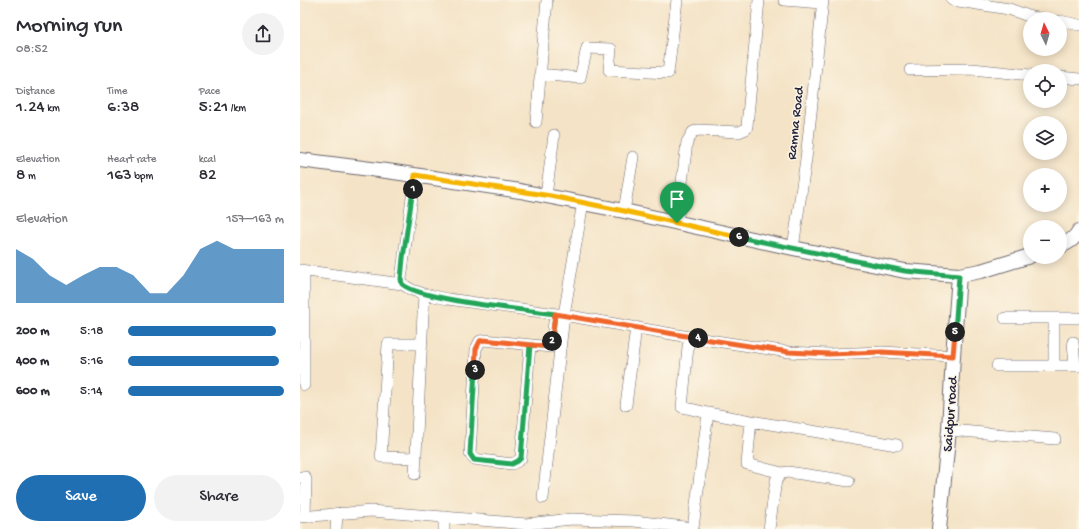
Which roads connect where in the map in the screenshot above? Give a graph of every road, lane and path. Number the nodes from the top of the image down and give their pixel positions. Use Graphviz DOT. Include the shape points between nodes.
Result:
graph roads {
  1 [pos="547,0"];
  2 [pos="677,0"];
  3 [pos="759,0"];
  4 [pos="784,0"];
  5 [pos="952,0"];
  6 [pos="822,2"];
  7 [pos="1023,14"];
  8 [pos="1067,23"];
  9 [pos="1079,25"];
  10 [pos="910,70"];
  11 [pos="1023,73"];
  12 [pos="540,74"];
  13 [pos="1067,78"];
  14 [pos="1079,79"];
  15 [pos="536,122"];
  16 [pos="554,135"];
  17 [pos="633,157"];
  18 [pos="300,160"];
  19 [pos="415,175"];
  20 [pos="546,196"];
  21 [pos="583,202"];
  22 [pos="624,211"];
  23 [pos="677,223"];
  24 [pos="1079,231"];
  25 [pos="1069,245"];
  26 [pos="793,248"];
  27 [pos="1023,258"];
  28 [pos="302,270"];
  29 [pos="959,276"];
  30 [pos="402,284"];
  31 [pos="424,294"];
  32 [pos="560,314"];
  33 [pos="1005,318"];
  34 [pos="1054,318"];
  35 [pos="1079,318"];
  36 [pos="636,327"];
  37 [pos="689,337"];
  38 [pos="1074,342"];
  39 [pos="421,344"];
  40 [pos="530,345"];
  41 [pos="302,348"];
  42 [pos="953,356"];
  43 [pos="997,366"];
  44 [pos="1054,366"];
  45 [pos="1077,366"];
  46 [pos="304,385"];
  47 [pos="626,405"];
  48 [pos="708,413"];
  49 [pos="751,421"];
  50 [pos="949,430"];
  51 [pos="1056,439"];
  52 [pos="897,445"];
  53 [pos="416,458"];
  54 [pos="782,473"];
  55 [pos="415,474"];
  56 [pos="300,476"];
  57 [pos="849,481"];
  58 [pos="543,498"];
  59 [pos="336,513"];
  60 [pos="303,516"];
  61 [pos="444,516"];
  62 [pos="498,525"];
  63 [pos="696,528"];
  64 [pos="336,529"];
  65 [pos="444,529"];
  66 [pos="769,529"];
  67 [pos="939,529"];
  1 -- 12 [label="street"];
  2 -- 12 [label="street" via="668,73 609,70 611,49 587,48 580,78"];
  3 -- 23 [label="street" via="747,126 739,132 698,130 689,136"];
  4 -- 6 [label="street"];
  5 -- 7 [label="street" via="1009,9"];
  6 -- 26 [label="street, Ramna Road" via="806,159"];
  8 -- 9 [label="street"];
  10 -- 11 [label="street" via="972,69"];
  12 -- 15 [label="street"];
  13 -- 14 [label="street"];
  16 -- 20 [label="street"];
  17 -- 22 [label="street"];
  18 -- 19 [label="main road"];
  19 -- 20 [label="main road"];
  19 -- 30 [label="street" via="403,258"];
  20 -- 21 [label="main road"];
  21 -- 22 [label="main road"];
  21 -- 32 [label="street"];
  22 -- 23 [label="main road"];
  23 -- 26 [label="main road"];
  24 -- 25 [label="main road"];
  26 -- 29 [label="main road" via="905,271"];
  27 -- 29 [label="main road"];
  28 -- 30 [label="street"];
  28 -- 41 [label="street"];
  29 -- 42 [label="main road, Saidpur road"];
  30 -- 31 [label="street"];
  31 -- 32 [label="street"];
  31 -- 39 [label="street"];
  32 -- 36 [label="street"];
  32 -- 40 [label="street" via="551,347"];
  32 -- 58 [label="street"];
  33 -- 34 [label="street"];
  34 -- 35 [label="street"];
  34 -- 44 [label="street"];
  36 -- 37 [label="street"];
  36 -- 47 [label="street"];
  37 -- 42 [label="street" via="789,352 882,352"];
  37 -- 48 [label="street" via="682,407"];
  38 -- 45 [label="street"];
  39 -- 53 [label="street"];
  39 -- 53 [label="street" via="388,344 381,457"];
  40 -- 40 [label="street" via="484,340 480,341 476,349 470,454 474,460 512,464 521,458"];
  41 -- 46 [label="street"];
  42 -- 50 [label="main road, Saidpur road"];
  43 -- 44 [label="street"];
  44 -- 45 [label="street"];
  48 -- 49 [label="street"];
  48 -- 63 [label="street"];
  49 -- 52 [label="street"];
  49 -- 54 [label="street" via="747,464"];
  50 -- 51 [label="street"];
  50 -- 67 [label="main road, Saidpur road"];
  53 -- 55 [label="street"];
  54 -- 57 [label="street"];
  54 -- 66 [label="street" via="776,480"];
  56 -- 60 [label="street" via="306,477"];
  59 -- 60 [label="street"];
  59 -- 61 [label="street" via="371,511"];
  59 -- 64 [label="street"];
  61 -- 62 [label="street"];
  61 -- 65 [label="street"];
  62 -- 63 [label="street" via="572,519 634,521"];
}
